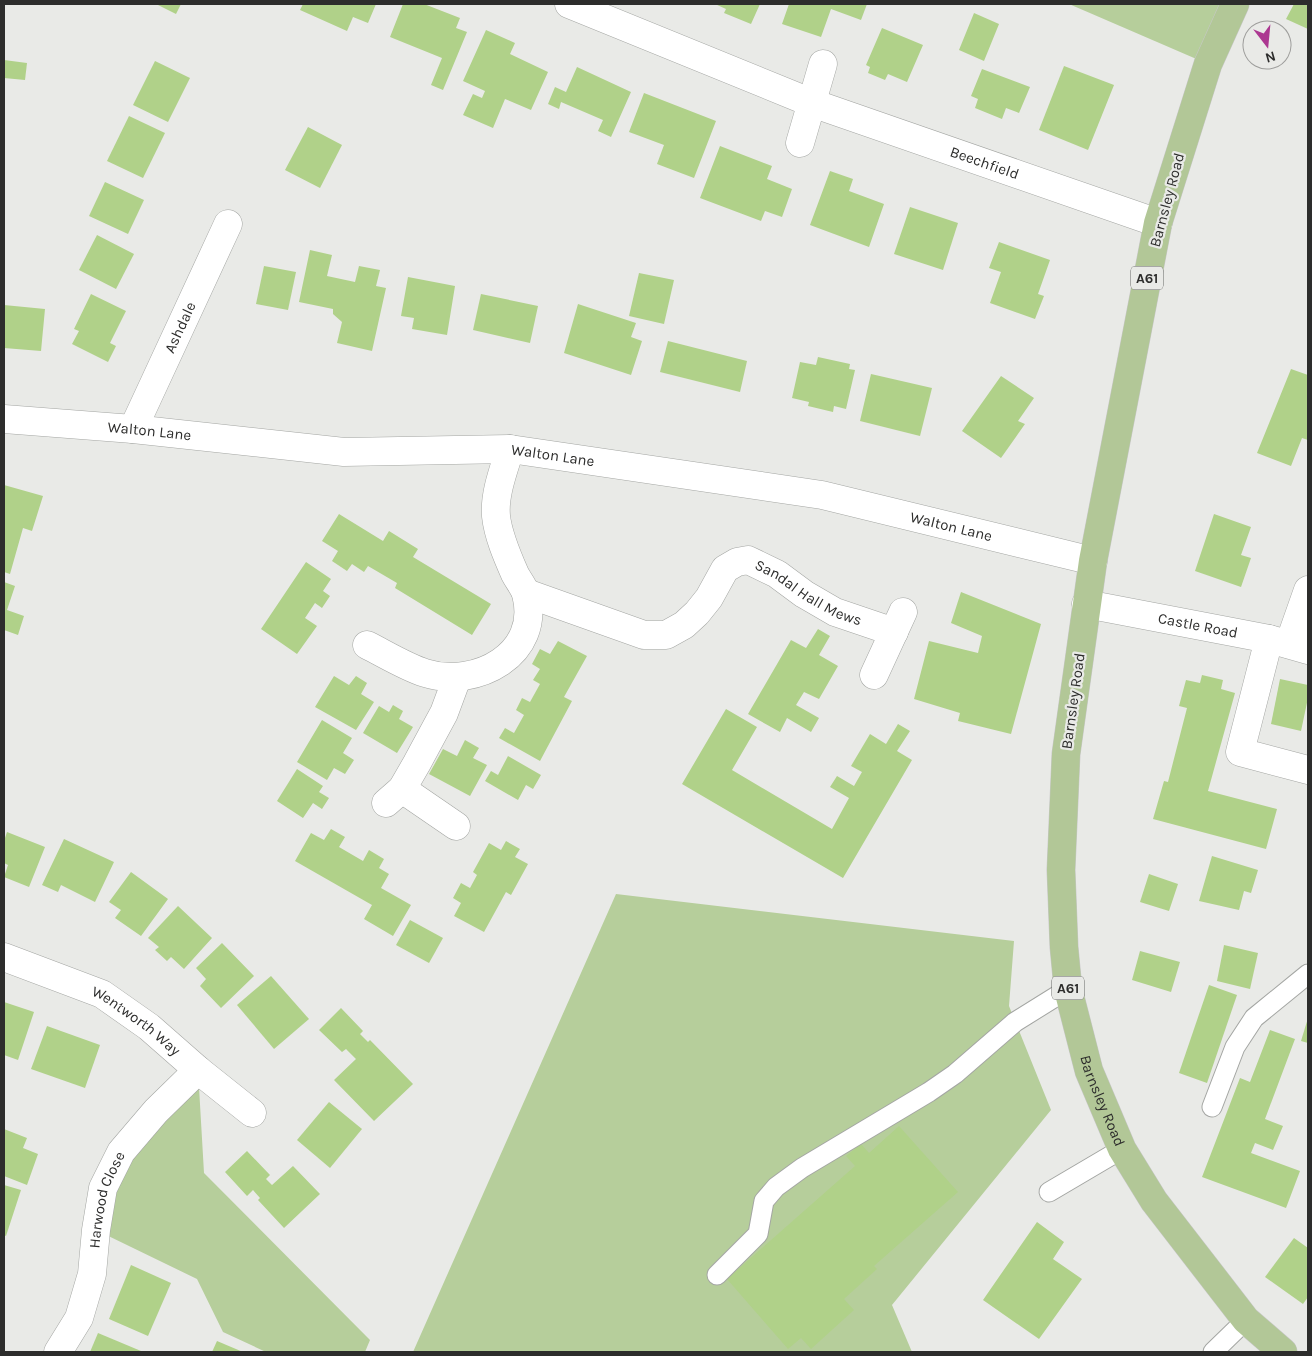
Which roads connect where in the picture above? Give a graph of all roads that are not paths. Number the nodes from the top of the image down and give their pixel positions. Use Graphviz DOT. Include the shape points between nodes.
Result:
graph roads {
  1 [pos="569,4"];
  2 [pos="1235,4"];
  3 [pos="823,64"];
  4 [pos="812,103"];
  5 [pos="800,143"];
  6 [pos="1158,223"];
  7 [pos="228,224"];
  8 [pos="4,419"];
  9 [pos="133,429"];
  10 [pos="510,448"];
  11 [pos="1093,561"];
  12 [pos="1308,590"];
  13 [pos="526,593"];
  14 [pos="1086,604"];
  15 [pos="1289,644"];
  16 [pos="367,645"];
  17 [pos="874,675"];
  18 [pos="457,678"];
  19 [pos="1308,770"];
  20 [pos="456,826"];
  21 [pos="4,957"];
  22 [pos="1308,974"];
  23 [pos="1068,989"];
  24 [pos="198,1070"];
  25 [pos="1212,1107"];
  26 [pos="252,1113"];
  27 [pos="1122,1149"];
  28 [pos="1049,1192"];
  29 [pos="717,1275"];
  30 [pos="1246,1320"];
  31 [pos="58,1352"];
  32 [pos="1213,1352"];
  33 [pos="1283,1352"];
  1 -- 4 [label="street, Beechfield"];
  2 -- 6 [label="main road, Barnsley Road / A61" via="1208,64"];
  3 -- 4 [label="street"];
  4 -- 5 [label="street"];
  4 -- 6 [label="street, Beechfield"];
  6 -- 11 [label="main road, Barnsley Road / A61"];
  7 -- 9 [label="street, Ashdale"];
  8 -- 9 [label="street, Walton Lane"];
  9 -- 10 [label="street, Walton Lane" via="344,452"];
  10 -- 11 [label="street, Walton Lane" via="822,495"];
  10 -- 13 [label="street" via="496,515 508,557"];
  11 -- 14 [label="main road, Barnsley Road / A61"];
  12 -- 15 [label="street"];
  13 -- 17 [label="street, Sandal Hall Mews" via="644,634 666,635 697,613 725,569 748,560 777,574 835,612 898,622"];
  13 -- 18 [label="street" via="528,615 524,634 514,651 499,665"];
  14 -- 15 [label="street, Castle Road"];
  14 -- 23 [label="main road, Barnsley Road / A61" via="1066,754 1061,870"];
  15 -- 19 [label="street" via="1240,752"];
  16 -- 18 [label="street" via="426,673"];
  18 -- 20 [label="street" via="444,713 394,796"];
  21 -- 24 [label="street, Wentworth Way" via="102,994 149,1027"];
  22 -- 25 [label="lane" via="1254,1018 1235,1047"];
  23 -- 27 [label="main road, Barnsley Road / A61" via="1089,1071"];
  23 -- 29 [label="lane" via="1015,1022 929,1092 776,1187 764,1201 758,1234"];
  24 -- 26 [label="street, Wentworth Way"];
  24 -- 31 [label="street, Harwood Close" via="156,1111 122,1152 102,1188 92,1274 79,1318"];
  27 -- 28 [label="lane"];
  27 -- 30 [label="main road, Barnsley Road / A61" via="1154,1201"];
  30 -- 32 [label="lane"];
  30 -- 33 [label="main road, Barnsley Road / A61"];
}
